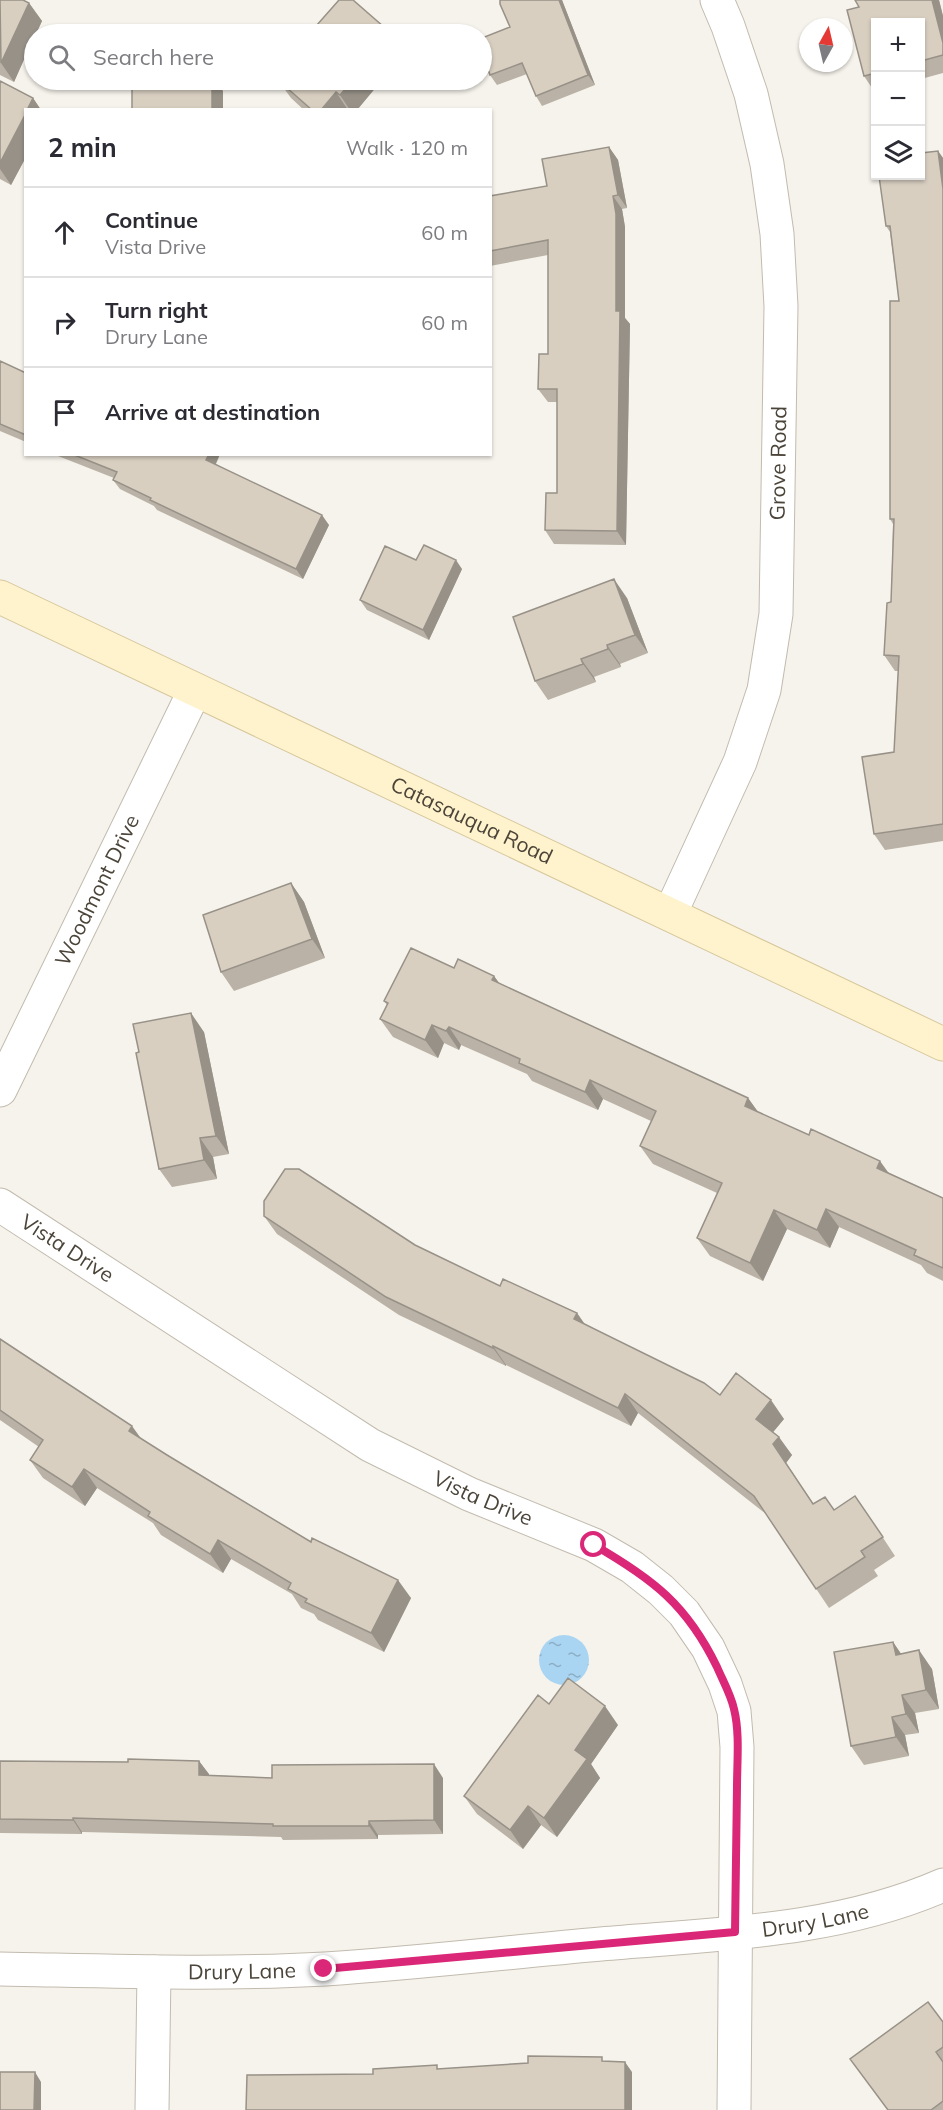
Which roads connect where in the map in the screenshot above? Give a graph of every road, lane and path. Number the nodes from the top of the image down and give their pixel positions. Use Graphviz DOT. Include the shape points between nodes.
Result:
graph roads {
  1 [pos="717,0"];
  2 [pos="0,597"];
  3 [pos="195,690"];
  4 [pos="670,914"];
  5 [pos="943,1044"];
  6 [pos="0,1090"];
  7 [pos="0,1205"];
  8 [pos="943,1885"];
  9 [pos="735,1932"];
  10 [pos="0,1969"];
  11 [pos="154,1972"];
  12 [pos="152,2110"];
  13 [pos="734,2110"];
  1 -- 4 [label="street, Grove Road" via="751,94 777,234 781,306 776,614 764,690 740,762"];
  2 -- 3 [label="street, Catasauqua Road"];
  3 -- 4 [label="street, Catasauqua Road"];
  3 -- 6 [label="street, Woodmont Drive"];
  4 -- 5 [label="street, Catasauqua Road"];
  7 -- 9 [label="street, Vista Drive" via="370,1445 469,1494 594,1545 661,1590 684,1613 708,1648 735,1711"];
  8 -- 9 [label="street, Drury Lane" via="809,1924"];
  9 -- 11 [label="street, Drury Lane" via="324,1969"];
  9 -- 13 [label="street, Vista Drive"];
  10 -- 11 [label="street, Drury Lane"];
  11 -- 12 [label="street"];
}
